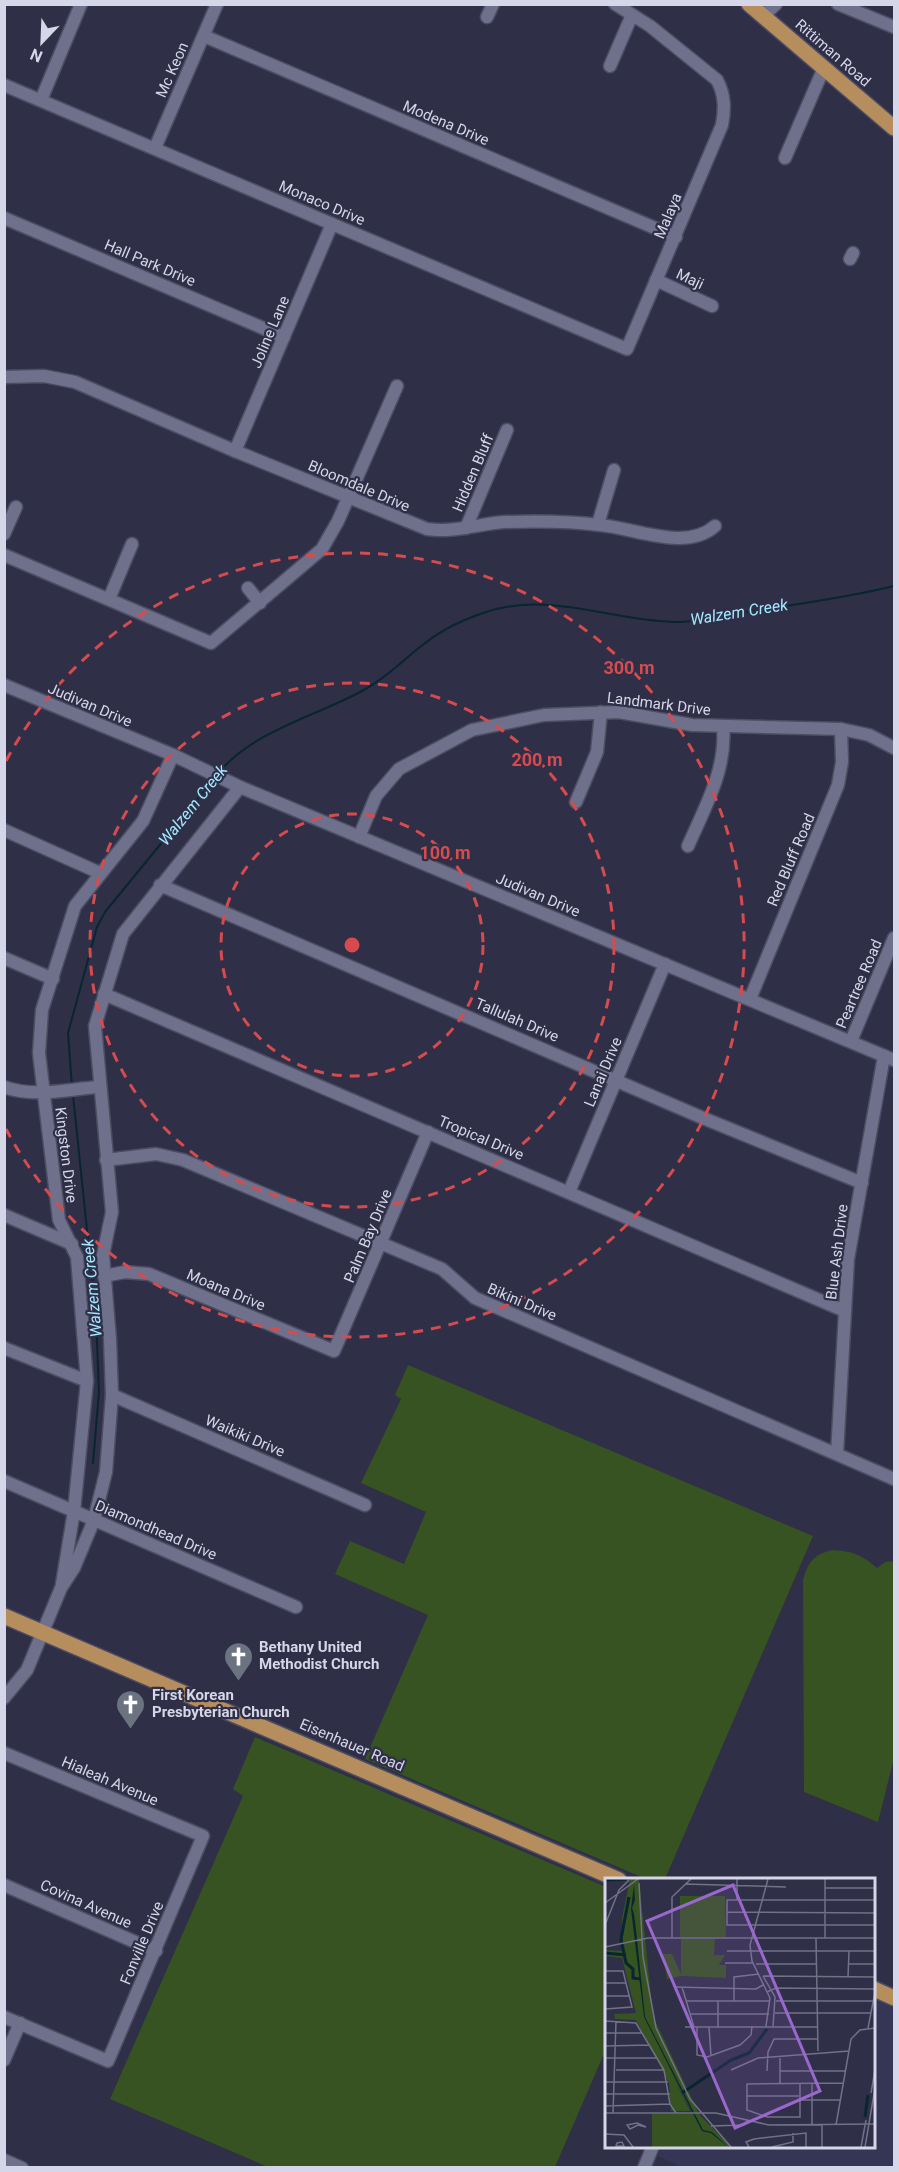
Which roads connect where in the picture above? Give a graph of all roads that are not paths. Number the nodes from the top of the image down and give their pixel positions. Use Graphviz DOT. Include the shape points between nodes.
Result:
graph roads {
  1 [pos="81,4"];
  2 [pos="217,4"];
  3 [pos="493,4"];
  4 [pos="615,4"];
  5 [pos="749,4"];
  6 [pos="776,4"];
  7 [pos="838,4"];
  8 [pos="632,15"];
  9 [pos="763,16"];
  10 [pos="487,17"];
  11 [pos="894,27"];
  12 [pos="204,36"];
  13 [pos="610,66"];
  14 [pos="823,70"];
  15 [pos="4,85"];
  16 [pos="41,100"];
  17 [pos="894,128"];
  18 [pos="154,148"];
  19 [pos="785,158"];
  20 [pos="4,218"];
  21 [pos="332,224"];
  22 [pos="676,237"];
  23 [pos="656,280"];
  24 [pos="712,306"];
  25 [pos="284,337"];
  26 [pos="627,349"];
  27 [pos="4,377"];
  28 [pos="397,386"];
  29 [pos="507,430"];
  30 [pos="235,451"];
  31 [pos="614,470"];
  32 [pos="349,498"];
  33 [pos="16,507"];
  34 [pos="598,524"];
  35 [pos="715,526"];
  36 [pos="466,528"];
  37 [pos="4,534"];
  38 [pos="132,544"];
  39 [pos="4,555"];
  40 [pos="248,588"];
  41 [pos="109,599"];
  42 [pos="260,603"];
  43 [pos="4,685"];
  44 [pos="601,712"];
  45 [pos="723,726"];
  46 [pos="841,729"];
  47 [pos="894,748"];
  48 [pos="173,755"];
  49 [pos="240,787"];
  50 [pos="576,802"];
  51 [pos="4,830"];
  52 [pos="359,837"];
  53 [pos="688,846"];
  54 [pos="100,873"];
  55 [pos="160,885"];
  56 [pos="894,938"];
  57 [pos="4,958"];
  58 [pos="665,964"];
  59 [pos="53,979"];
  60 [pos="104,994"];
  61 [pos="750,999"];
  62 [pos="851,1041"];
  63 [pos="889,1058"];
  64 [pos="616,1079"];
  65 [pos="4,1087"];
  66 [pos="99,1087"];
  67 [pos="44,1092"];
  68 [pos="428,1132"];
  69 [pos="106,1160"];
  70 [pos="862,1183"];
  71 [pos="569,1192"];
  72 [pos="4,1215"];
  73 [pos="381,1243"];
  74 [pos="72,1244"];
  75 [pos="104,1276"];
  76 [pos="845,1311"];
  77 [pos="4,1348"];
  78 [pos="334,1351"];
  79 [pos="87,1381"];
  80 [pos="112,1395"];
  81 [pos="837,1454"];
  82 [pos="894,1479"];
  83 [pos="4,1481"];
  84 [pos="365,1505"];
  85 [pos="74,1511"];
  86 [pos="94,1520"];
  87 [pos="61,1588"];
  88 [pos="296,1606"];
  89 [pos="4,1616"];
  90 [pos="44,1633"];
  91 [pos="4,1698"];
  92 [pos="4,1753"];
  93 [pos="203,1836"];
  94 [pos="614,1878"];
  95 [pos="4,1885"];
  96 [pos="156,1951"];
  97 [pos="875,1990"];
  98 [pos="894,1998"];
  99 [pos="4,2017"];
  100 [pos="20,2023"];
  101 [pos="4,2060"];
  102 [pos="652,2148"];
  103 [pos="4,2160"];
  104 [pos="22,2168"];
  105 [pos="644,2168"];
  1 -- 16 [label="street"];
  2 -- 12 [label="street, Mc Keon"];
  3 -- 10 [label="street"];
  4 -- 8 [label="street"];
  5 -- 9 [label="main road, Rittiman Road"];
  6 -- 9 [label="street"];
  7 -- 11 [label="street"];
  8 -- 13 [label="street"];
  8 -- 22 [label="street, Malaya" via="717,80 723,92 722,125"];
  9 -- 14 [label="main road, Rittiman Road"];
  12 -- 18 [label="street, Mc Keon"];
  12 -- 22 [label="street, Modena Drive"];
  14 -- 17 [label="main road, Rittiman Road"];
  14 -- 19 [label="street"];
  15 -- 16 [label="street, Monaco Drive"];
  16 -- 18 [label="street, Monaco Drive"];
  18 -- 21 [label="street, Monaco Drive"];
  20 -- 25 [label="street, Hall Park Drive"];
  21 -- 25 [label="street, Joline Lane"];
  21 -- 26 [label="street, Monaco Drive"];
  22 -- 23 [label="street, Malaya"];
  23 -- 24 [label="street, Maji"];
  23 -- 26 [label="street, Malaya"];
  25 -- 30 [label="street, Joline Lane"];
  27 -- 30 [label="street, Bloomdale Drive" via="44,376 75,382"];
  28 -- 32 [label="street"];
  29 -- 36 [label="street, Hidden Bluff"];
  30 -- 32 [label="street, Bloomdale Drive"];
  31 -- 34 [label="street"];
  32 -- 36 [label="street, Bloomdale Drive" via="427,529"];
  32 -- 42 [label="street" via="321,549"];
  33 -- 37 [label="street"];
  34 -- 35 [label="street, Bloomdale Drive" via="682,538 708,532"];
  34 -- 36 [label="street, Bloomdale Drive" via="504,522"];
  38 -- 41 [label="street"];
  39 -- 41 [label="street"];
  40 -- 42 [label="street"];
  41 -- 42 [label="street" via="211,643"];
  43 -- 48 [label="street, Judivan Drive"];
  44 -- 45 [label="street, Landmark Drive" via="628,713 675,724"];
  44 -- 50 [label="street" via="597,752"];
  44 -- 52 [label="street, Landmark Drive" via="544,715 463,733 392,775 376,796"];
  45 -- 46 [label="street, Landmark Drive"];
  45 -- 53 [label="street" via="721,769"];
  46 -- 47 [label="street, Landmark Drive" via="869,735"];
  46 -- 61 [label="street, Red Bluff Road" via="838,785"];
  48 -- 49 [label="street, Judivan Drive"];
  48 -- 54 [label="street, Kingston Drive" via="149,810"];
  49 -- 52 [label="street, Judivan Drive"];
  49 -- 55 [label="street, Kingston Drive"];
  51 -- 54 [label="street"];
  52 -- 58 [label="street, Judivan Drive"];
  54 -- 59 [label="street, Kingston Drive" via="72,914"];
  55 -- 60 [label="street, Kingston Drive" via="123,934"];
  55 -- 64 [label="street, Tallulah Drive"];
  56 -- 62 [label="street, Peartree Road"];
  57 -- 59 [label="street"];
  58 -- 61 [label="street, Judivan Drive"];
  58 -- 64 [label="street, Lanai Drive"];
  59 -- 67 [label="street, Kingston Drive" via="39,1024"];
  60 -- 66 [label="street, Kingston Drive" via="95,1026"];
  60 -- 68 [label="street, Tropical Drive"];
  61 -- 62 [label="street, Judivan Drive"];
  62 -- 63 [label="street, Judivan Drive"];
  63 -- 70 [label="street, Blue Ash Drive"];
  64 -- 70 [label="street, Tallulah Drive"];
  64 -- 71 [label="street, Lanai Drive"];
  65 -- 67 [label="street"];
  66 -- 67 [label="street"];
  66 -- 69 [label="street, Kingston Drive"];
  67 -- 74 [label="street, Kingston Drive" via="59,1220"];
  68 -- 71 [label="street, Tropical Drive"];
  68 -- 73 [label="street, Palm Bay Drive"];
  69 -- 73 [label="street, Bikini Drive" via="170,1155"];
  69 -- 75 [label="street, Kingston Drive" via="112,1212 103,1255"];
  70 -- 76 [label="street, Blue Ash Drive"];
  71 -- 76 [label="street, Tropical Drive"];
  72 -- 74 [label="street"];
  73 -- 78 [label="street, Palm Bay Drive"];
  73 -- 81 [label="street, Bikini Drive" via="442,1269 475,1298"];
  74 -- 79 [label="street, Kingston Drive" via="80,1278"];
  75 -- 78 [label="street, Moana Drive" via="125,1272 148,1274"];
  75 -- 80 [label="street, Kingston Drive"];
  76 -- 81 [label="street, Blue Ash Drive"];
  77 -- 79 [label="street"];
  79 -- 85 [label="street, Kingston Drive"];
  80 -- 84 [label="street, Waikiki Drive"];
  80 -- 86 [label="street, Kingston Drive" via="106,1472"];
  81 -- 82 [label="street, Bikini Drive"];
  83 -- 85 [label="street, Diamondhead Drive"];
  85 -- 86 [label="street, Diamondhead Drive"];
  85 -- 87 [label="street, Kingston Drive"];
  86 -- 87 [label="street, Kingston Drive"];
  86 -- 88 [label="street, Diamondhead Drive"];
  87 -- 90 [label="street, Kingston Drive"];
  89 -- 90 [label="main road, Eisenhauer Road"];
  90 -- 91 [label="street, Kingston Drive" via="27,1670"];
  90 -- 94 [label="main road, Eisenhauer Road"];
  92 -- 93 [label="street, Hialeah Avenue"];
  93 -- 96 [label="street, Fonville Drive"];
  95 -- 96 [label="street, Covina Avenue"];
  96 -- 100 [label="street, Fonville Drive" via="108,2061"];
  97 -- 98 [label="main road"];
  99 -- 100 [label="street"];
  100 -- 101 [label="street"];
  102 -- 105 [label="street"];
  103 -- 104 [label="street"];
}
